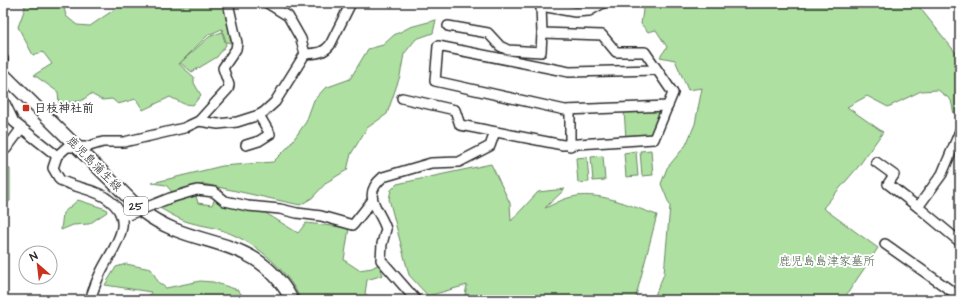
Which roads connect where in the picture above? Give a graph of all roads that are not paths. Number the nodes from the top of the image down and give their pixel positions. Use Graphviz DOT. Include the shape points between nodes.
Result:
graph roads {
  1 [pos="228,3"];
  2 [pos="267,3"];
  3 [pos="351,3"];
  4 [pos="603,3"];
  5 [pos="539,5"];
  6 [pos="448,26"];
  7 [pos="542,33"];
  8 [pos="304,54"];
  9 [pos="657,70"];
  10 [pos="5,79"];
  11 [pos="402,98"];
  12 [pos="3,99"];
  13 [pos="668,106"];
  14 [pos="570,110"];
  15 [pos="259,115"];
  16 [pos="199,121"];
  17 [pos="21,129"];
  18 [pos="495,132"];
  19 [pos="960,132"];
  20 [pos="6,144"];
  21 [pos="75,145"];
  22 [pos="246,145"];
  23 [pos="570,146"];
  24 [pos="57,156"];
  25 [pos="876,162"];
  26 [pos="372,202"];
  27 [pos="918,207"];
  28 [pos="125,217"];
  29 [pos="960,242"];
  30 [pos="885,244"];
  31 [pos="960,297"];
  32 [pos="90,300"];
  33 [pos="292,300"];
  34 [pos="416,300"];
  1 -- 16 [label="street" via="237,43 236,49 223,68 229,85"];
  2 -- 8 [label="street" via="288,16 301,39"];
  3 -- 8 [label="street" via="326,50"];
  4 -- 5 [label="street" via="589,11 575,12"];
  5 -- 7 [label="street"];
  6 -- 7 [label="street" via="488,33 500,46 508,50 541,52"];
  7 -- 9 [label="street" via="602,35 616,52 645,52"];
  8 -- 15 [label="street" via="275,102"];
  9 -- 13 [label="street" via="673,94"];
  9 -- 14 [label="street" via="569,72 438,46 435,81"];
  10 -- 21 [label="main road, 鹿児島蒲生線 / 25"];
  11 -- 18 [label="street" via="455,110 460,125"];
  12 -- 17 [label="street" via="14,122"];
  13 -- 14 [label="street"];
  13 -- 23 [label="street" via="654,139"];
  14 -- 23 [label="street"];
  15 -- 16 [label="street" via="237,122 218,124"];
  15 -- 22 [label="street" via="270,134"];
  16 -- 21 [label="street" via="184,128 124,142 103,142 86,147"];
  17 -- 20 [label="street"];
  17 -- 24 [label="street"];
  18 -- 23 [label="street"];
  18 -- 26 [label="street" via="490,146 459,162 431,163 383,177 373,190"];
  19 -- 27 [label="street" via="942,174"];
  21 -- 24 [label="street" via="67,147"];
  21 -- 33 [label="main road, 鹿児島蒲生線 / 25" via="152,219 176,231 249,254 274,274"];
  24 -- 28 [label="street" via="53,168 60,180 109,200"];
  25 -- 27 [label="street" via="894,175 888,184"];
  26 -- 28 [label="street, bridge" via="353,225 349,225 321,216 225,201 214,192 197,190"];
  26 -- 34 [label="street" via="386,229 380,253 381,260"];
  27 -- 29 [label="street"];
  28 -- 32 [label="street" via="120,237 100,273"];
  30 -- 31 [label="street"];
}
